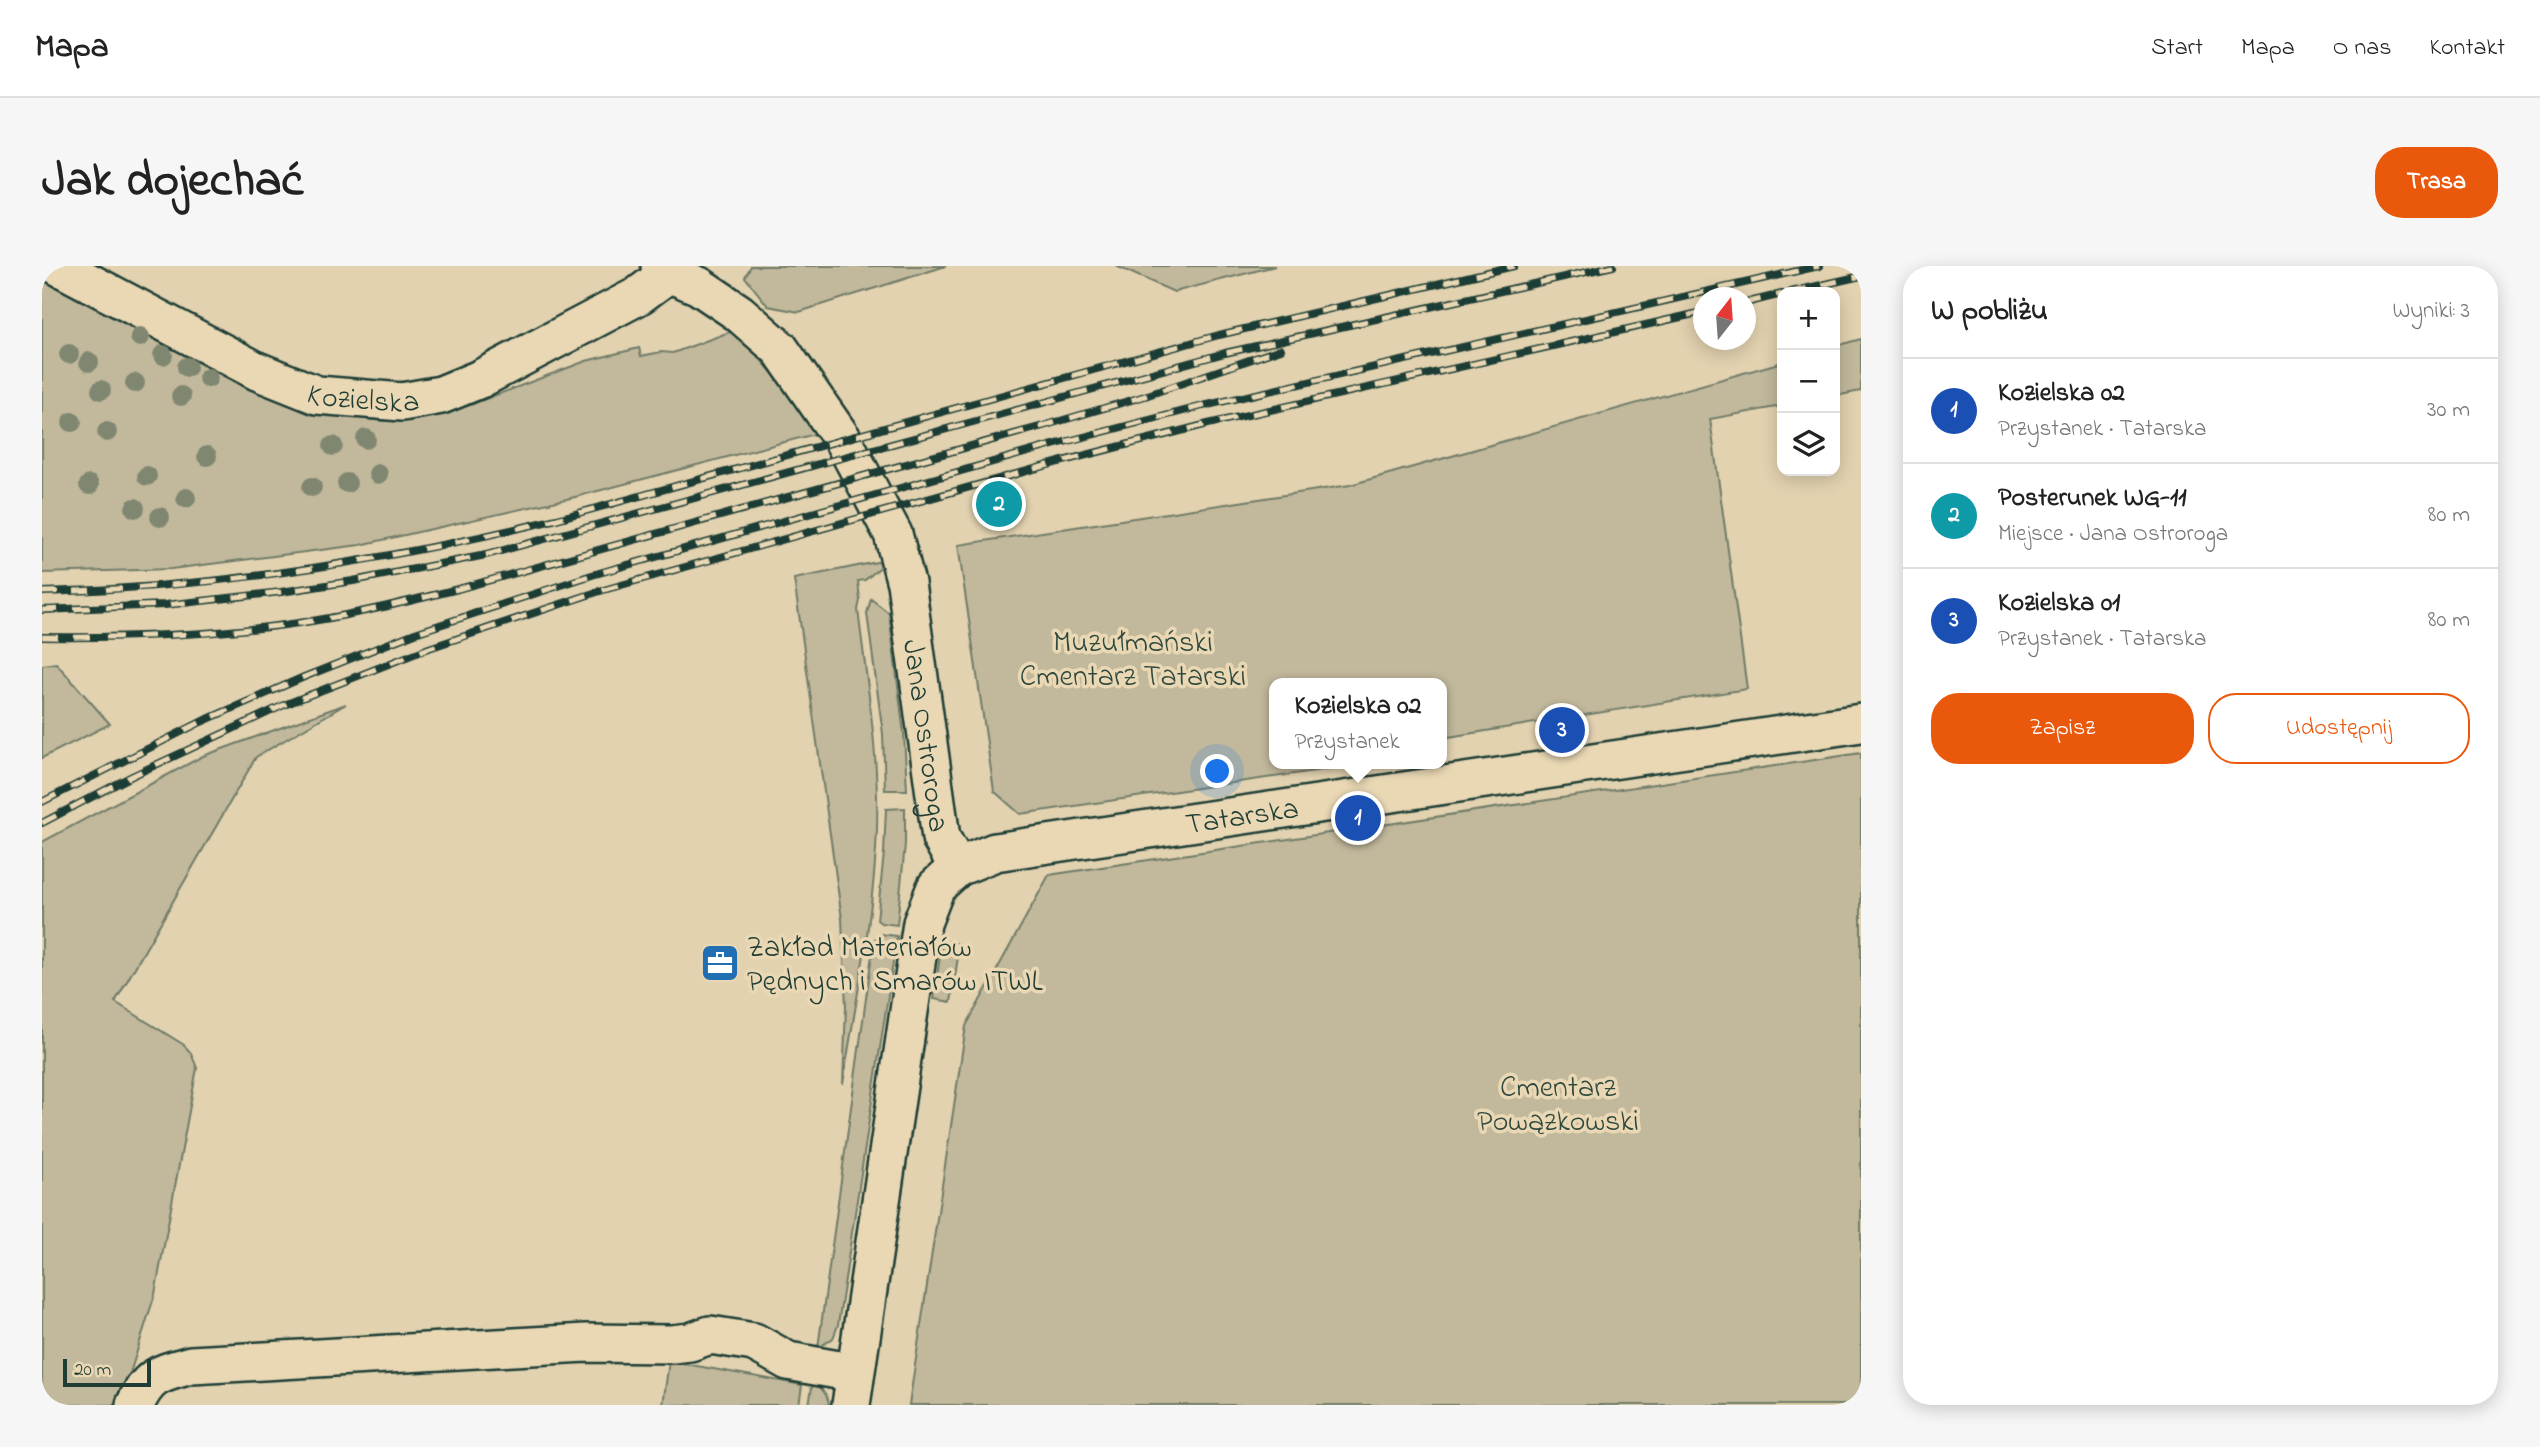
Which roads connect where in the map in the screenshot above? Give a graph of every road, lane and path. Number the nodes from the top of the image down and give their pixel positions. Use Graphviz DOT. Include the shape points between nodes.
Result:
graph roads {
  1 [pos="58,266"];
  2 [pos="663,269"];
  3 [pos="1861,723"];
  4 [pos="958,867"];
  5 [pos="853,1389"];
  6 [pos="135,1405"];
  1 -- 2 [label="street, Kozielska" via="257,371 317,395 402,402 441,395 480,379 638,296 661,279"];
  2 -- 4 [label="street, Jana Ostroroga" via="739,313 780,349 843,440 893,534 906,583 941,838"];
  3 -- 4 [label="street, Tatarska" via="995,852"];
  4 -- 5 [label="street, Jana Ostroroga" via="936,887 922,923"];
  5 -- 6 [label="street" via="754,1342 710,1335 672,1344 586,1343 191,1365 144,1385"];
}
